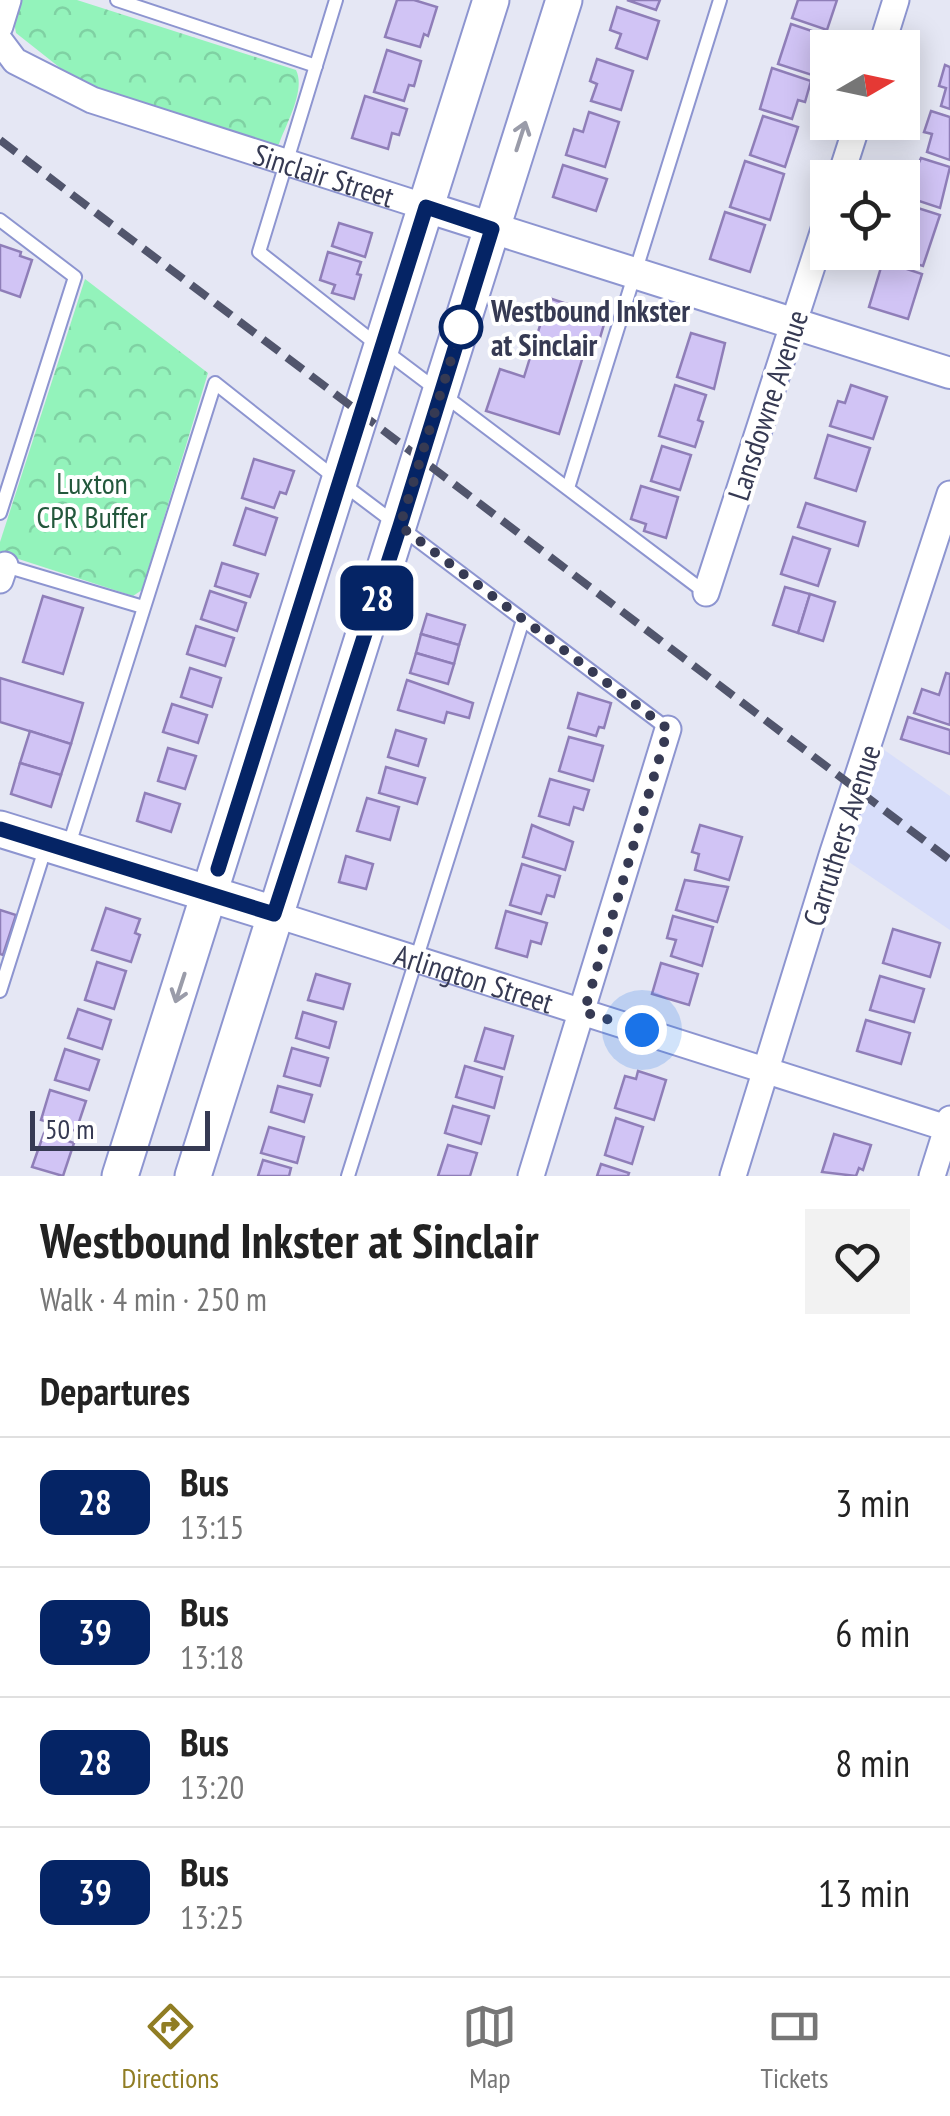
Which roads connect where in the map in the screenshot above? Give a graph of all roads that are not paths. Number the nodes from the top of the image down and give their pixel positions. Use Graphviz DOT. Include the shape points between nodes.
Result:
graph roads {
  1 [pos="8,0"];
  2 [pos="117,0"];
  3 [pos="336,0"];
  4 [pos="490,0"];
  5 [pos="564,0"];
  6 [pos="720,0"];
  7 [pos="896,0"];
  8 [pos="0,26"];
  9 [pos="887,30"];
  10 [pos="0,42"];
  11 [pos="316,66"];
  12 [pos="286,161"];
  13 [pos="426,207"];
  14 [pos="0,220"];
  15 [pos="492,229"];
  16 [pos="811,270"];
  17 [pos="634,274"];
  18 [pos="793,324"];
  19 [pos="380,348"];
  20 [pos="950,373"];
  21 [pos="440,392"];
  22 [pos="339,481"];
  23 [pos="568,488"];
  24 [pos="950,494"];
  25 [pos="0,513"];
  26 [pos="400,526"];
  27 [pos="2,570"];
  28 [pos="706,592"];
  29 [pos="144,607"];
  30 [pos="523,620"];
  31 [pos="668,729"];
  32 [pos="0,828"];
  33 [pos="57,847"];
  34 [pos="209,895"];
  35 [pos="274,914"];
  36 [pos="416,959"];
  37 [pos="0,991"];
  38 [pos="584,1012"];
  39 [pos="767,1070"];
  40 [pos="949,1126"];
  41 [pos="120,1176"];
  42 [pos="193,1176"];
  43 [pos="348,1176"];
  44 [pos="531,1176"];
  45 [pos="733,1176"];
  46 [pos="932,1176"];
  1 -- 8 [label="street"];
  2 -- 11 [label="lane"];
  3 -- 11 [label="lane"];
  4 -- 13 [label="main road"];
  15 -- 5 [label="main road, one-way"];
  6 -- 17 [label="lane"];
  7 -- 9 [label="street"];
  10 -- 12 [label="street, Sinclair Street" via="15,61 92,100"];
  11 -- 12 [label="lane"];
  12 -- 13 [label="street, Sinclair Street"];
  12 -- 19 [label="lane" via="259,252"];
  13 -- 15 [label="street, Sinclair Street"];
  13 -- 19 [label="main road"];
  14 -- 25 [label="lane" via="76,278"];
  15 -- 17 [label="street, Sinclair Street"];
  15 -- 21 [label="main road"];
  16 -- 18 [label="street, Lansdowne Avenue"];
  17 -- 18 [label="street, Sinclair Street"];
  17 -- 23 [label="lane"];
  18 -- 20 [label="street, Sinclair Street"];
  18 -- 28 [label="street, Lansdowne Avenue"];
  19 -- 21 [label="lane"];
  19 -- 22 [label="main road"];
  21 -- 23 [label="lane"];
  21 -- 26 [label="main road"];
  22 -- 26 [label="lane"];
  22 -- 29 [label="lane" via="215,383"];
  22 -- 34 [label="main road"];
  23 -- 28 [label="lane"];
  24 -- 39 [label="street, Carruthers Avenue"];
  26 -- 30 [label="lane"];
  26 -- 35 [label="main road"];
  27 -- 29 [label="lane"];
  29 -- 33 [label="lane"];
  30 -- 31 [label="lane"];
  30 -- 36 [label="lane"];
  31 -- 38 [label="street"];
  32 -- 33 [label="main road, Arlington Street"];
  33 -- 34 [label="main road, Arlington Street"];
  33 -- 37 [label="lane"];
  34 -- 35 [label="main road, Arlington Street"];
  34 -- 41 [label="main road, one-way"];
  35 -- 36 [label="street, Arlington Street"];
  35 -- 42 [label="main road"];
  36 -- 38 [label="street, Arlington Street"];
  36 -- 43 [label="lane"];
  38 -- 39 [label="street, Arlington Street"];
  38 -- 44 [label="street"];
  39 -- 40 [label="street, Arlington Street"];
  39 -- 45 [label="street, Carruthers Avenue"];
  40 -- 46 [label="street"];
}
